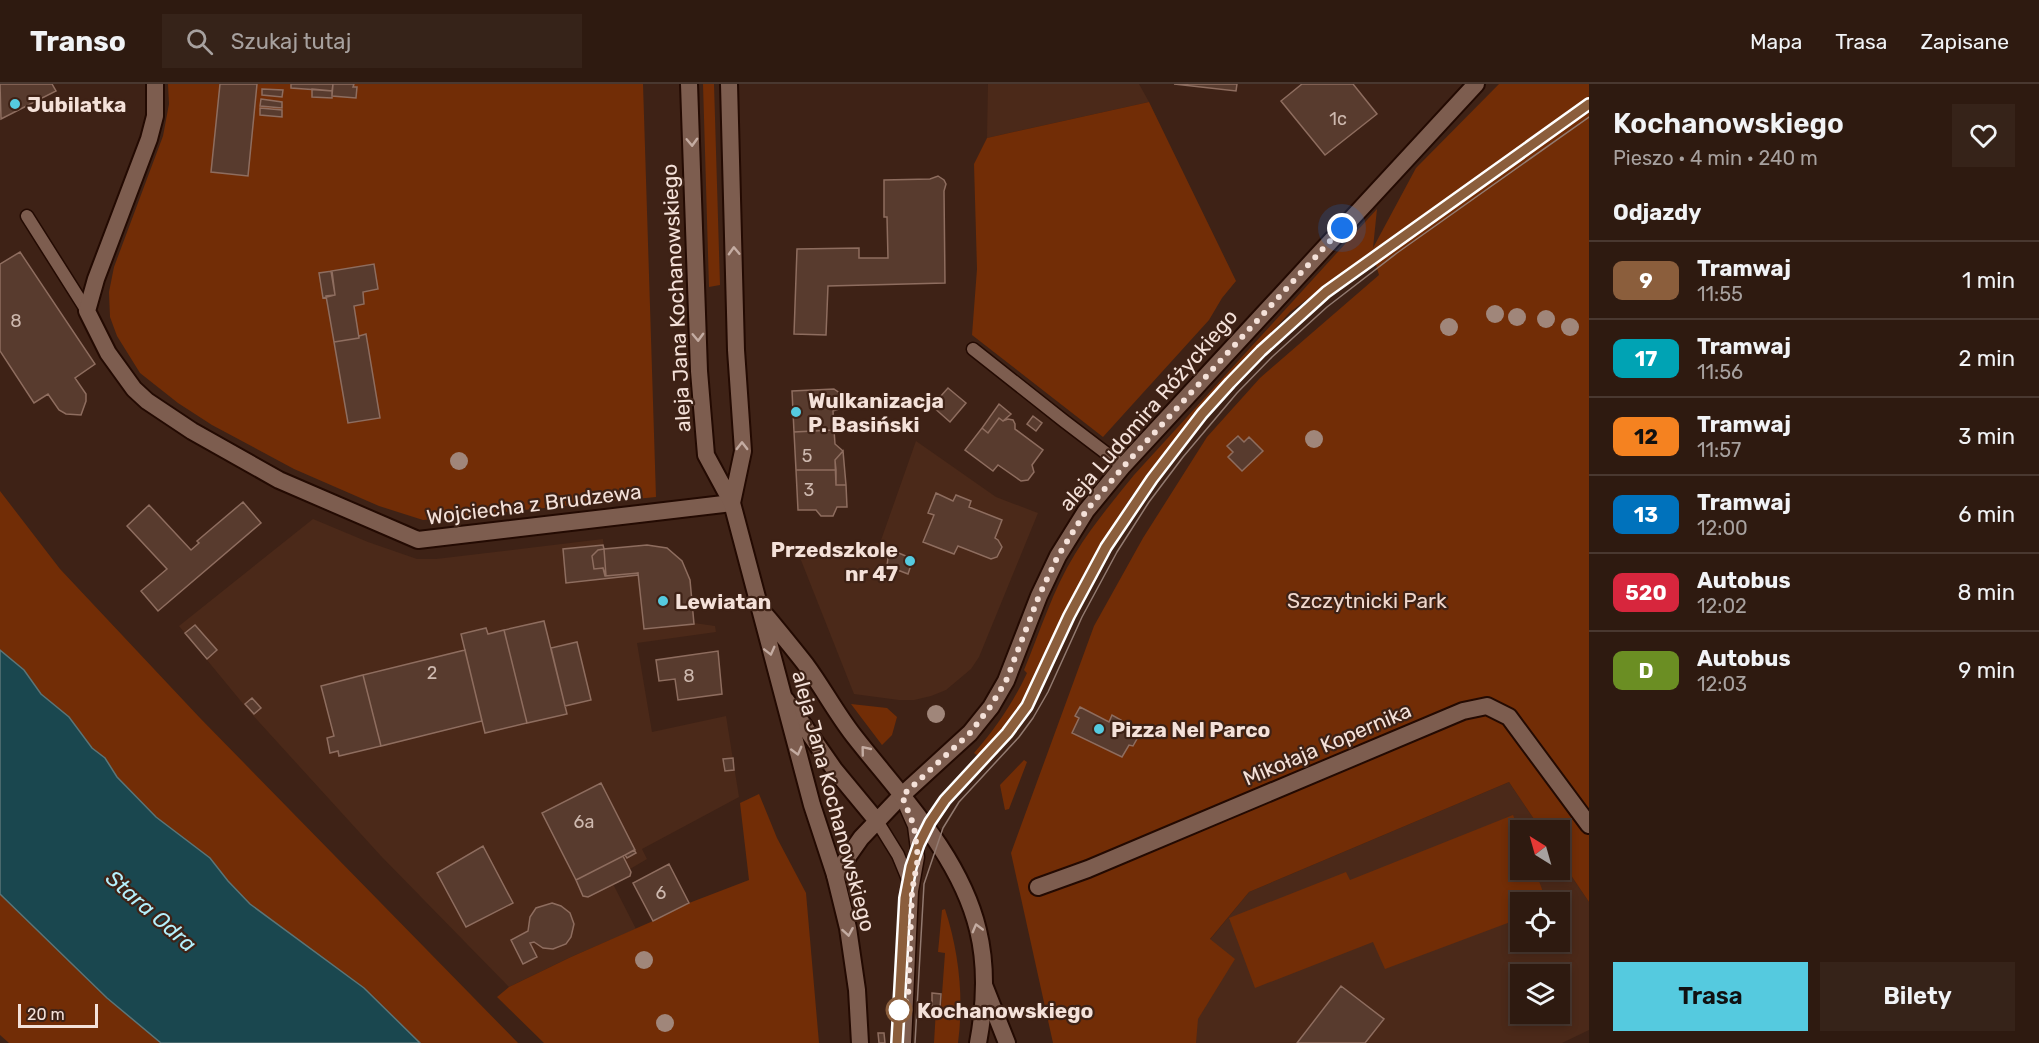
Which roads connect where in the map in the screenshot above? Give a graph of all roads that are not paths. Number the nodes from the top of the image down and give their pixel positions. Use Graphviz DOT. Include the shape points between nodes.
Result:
graph roads {
  1 [pos="155,84"];
  2 [pos="689,84"];
  3 [pos="729,84"];
  4 [pos="1476,84"];
  5 [pos="27,216"];
  6 [pos="87,311"];
  7 [pos="973,349"];
  8 [pos="1124,466"];
  9 [pos="732,503"];
  10 [pos="759,608"];
  11 [pos="782,694"];
  12 [pos="902,796"];
  13 [pos="877,821"];
  14 [pos="1589,825"];
  15 [pos="835,875"];
  16 [pos="1038,887"];
  17 [pos="912,891"];
  18 [pos="984,986"];
  19 [pos="860,1043"];
  20 [pos="905,1043"];
  21 [pos="978,1043"];
  22 [pos="1007,1043"];
  1 -- 6 [label="street" via="155,116 149,139"];
  2 -- 9 [label="street, aleja Jana Kochanowskiego, one-way" via="699,370 706,455"];
  9 -- 3 [label="street, aleja Jana Kochanowskiego, one-way" via="743,451 736,350"];
  4 -- 8 [label="street, aleja Ludomira Różyckiego"];
  5 -- 6 [label="lane"];
  6 -- 9 [label="street, Wojciecha z Brudzewa" via="121,372 156,407 279,480 418,540"];
  7 -- 8 [label="lane"];
  8 -- 12 [label="street, aleja Ludomira Różyckiego" via="1086,511 1062,548 1006,681 990,707 970,733"];
  9 -- 10 [label="street, aleja Jana Kochanowskiego"];
  10 -- 11 [label="street, aleja Jana Kochanowskiego, one-way"];
  12 -- 10 [label="street, aleja Jana Kochanowskiego, one-way"];
  11 -- 13 [label="street" via="834,769"];
  11 -- 15 [label="street, aleja Jana Kochanowskiego, one-way"];
  12 -- 13 [label="street, aleja Ludomira Różyckiego"];
  12 -- 17 [label="lane" via="914,826 918,858"];
  18 -- 12 [label="street, aleja Jana Kochanowskiego, one-way" via="978,930 963,889 944,853"];
  13 -- 15 [label="street, aleja Ludomira Różyckiego"];
  13 -- 17 [label="lane"];
  14 -- 16 [label="street, Mikołaja Kopernika" via="1509,717 1487,706 1463,711"];
  15 -- 19 [label="street, aleja Jana Kochanowskiego, one-way" via="848,928"];
  17 -- 20 [label="lane"];
  18 -- 21 [label="street, aleja Jana Kochanowskiego"];
  18 -- 22 [label="street"];
}
